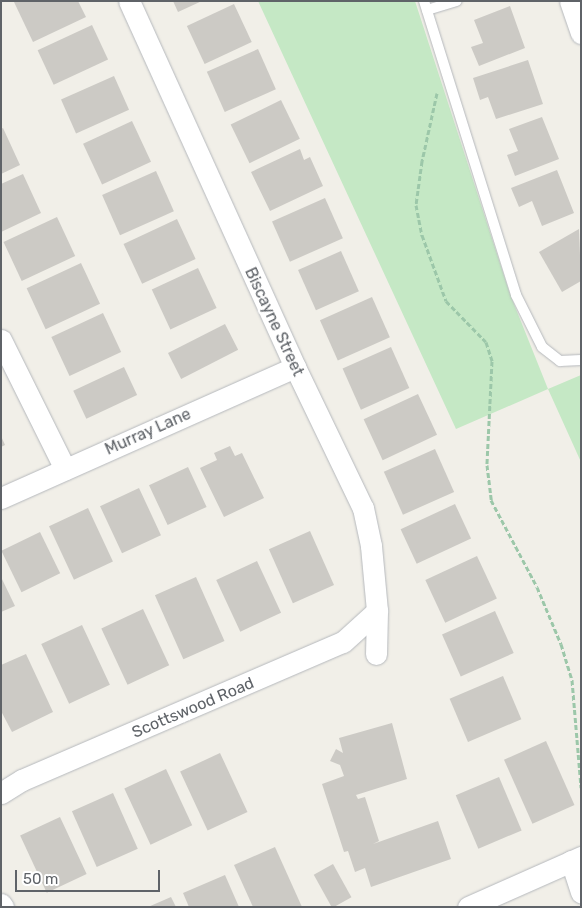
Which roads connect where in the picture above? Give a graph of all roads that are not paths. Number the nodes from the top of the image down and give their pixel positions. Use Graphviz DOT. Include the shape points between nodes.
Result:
graph roads {
  1 [pos="129,1"];
  2 [pos="457,1"];
  3 [pos="570,1"];
  4 [pos="426,6"];
  5 [pos="581,33"];
  6 [pos="1,340"];
  7 [pos="581,360"];
  8 [pos="295,368"];
  9 [pos="65,469"];
  10 [pos="1,498"];
  11 [pos="376,611"];
  12 [pos="376,654"];
  13 [pos="1,793"];
  14 [pos="576,859"];
  15 [pos="581,892"];
  16 [pos="468,907"];
  1 -- 8 [label="street, Biscayne Street"];
  2 -- 4 [label="lane"];
  3 -- 5 [label="street"];
  4 -- 7 [label="lane" via="516,295 542,347 560,361"];
  6 -- 9 [label="street"];
  8 -- 9 [label="street, Murray Lane"];
  8 -- 11 [label="street, Biscayne Street" via="363,508 371,546"];
  9 -- 10 [label="street, Murray Lane"];
  11 -- 12 [label="street, Biscayne Street"];
  11 -- 13 [label="street, Scottswood Road" via="343,642 22,780"];
  14 -- 15 [label="street"];
  14 -- 16 [label="street"];
}
